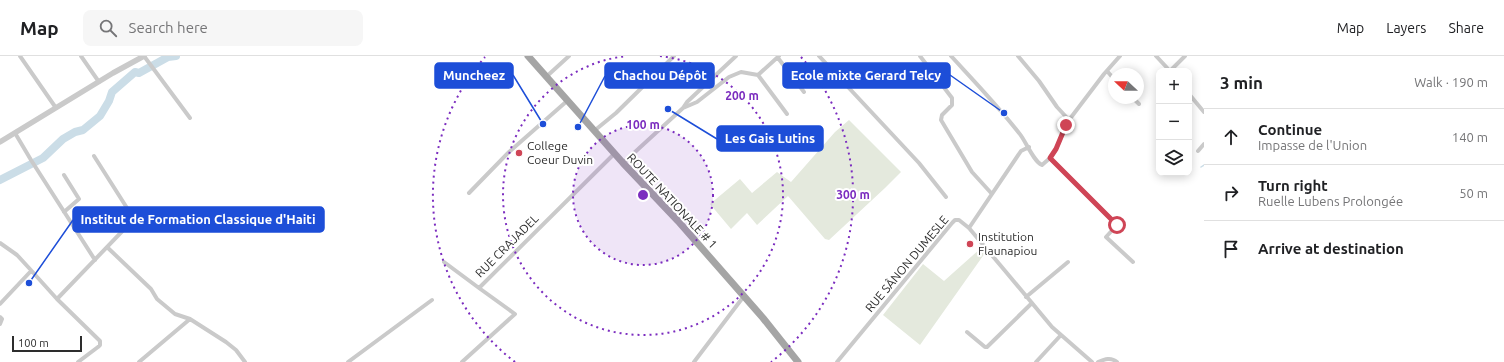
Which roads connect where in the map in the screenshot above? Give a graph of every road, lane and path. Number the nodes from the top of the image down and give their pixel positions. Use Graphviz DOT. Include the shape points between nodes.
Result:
graph roads {
  1 [pos="20,56"];
  2 [pos="81,56"];
  3 [pos="144,56"];
  4 [pos="528,56"];
  5 [pos="569,56"];
  6 [pos="674,56"];
  7 [pos="736,56"];
  8 [pos="819,56"];
  9 [pos="920,56"];
  10 [pos="951,56"];
  11 [pos="1018,56"];
  12 [pos="1120,56"];
  13 [pos="1156,56"];
  14 [pos="1185,56"];
  15 [pos="779,57"];
  16 [pos="1167,68"];
  17 [pos="1173,68"];
  18 [pos="1106,71"];
  19 [pos="758,75"];
  20 [pos="546,77"];
  21 [pos="99,82"];
  22 [pos="804,92"];
  23 [pos="1192,98"];
  24 [pos="567,101"];
  25 [pos="56,108"];
  26 [pos="683,108"];
  27 [pos="1204,112"];
  28 [pos="787,114"];
  29 [pos="190,118"];
  30 [pos="1069,120"];
  31 [pos="594,131"];
  32 [pos="15,133"];
  33 [pos="0,142"];
  34 [pos="1204,144"];
  35 [pos="1029,147"];
  36 [pos="1198,151"];
  37 [pos="614,154"];
  38 [pos="94,156"];
  39 [pos="1050,158"];
  40 [pos="623,164"];
  41 [pos="64,175"];
  42 [pos="469,194"];
  43 [pos="992,194"];
  44 [pos="946,197"];
  45 [pos="64,212"];
  46 [pos="969,228"];
  47 [pos="0,243"];
  48 [pos="108,248"];
  49 [pos="95,260"];
  50 [pos="444,262"];
  51 [pos="1068,262"];
  52 [pos="1133,262"];
  53 [pos="31,271"];
  54 [pos="479,288"];
  55 [pos="744,296"];
  56 [pos="1026,297"];
  57 [pos="57,299"];
  58 [pos="432,300"];
  59 [pos="1032,303"];
  60 [pos="0,304"];
  61 [pos="0,318"];
  62 [pos="190,319"];
  63 [pos="0,324"];
  64 [pos="967,332"];
  65 [pos="1061,335"];
  66 [pos="78,362"];
  67 [pos="139,362"];
  68 [pos="245,362"];
  69 [pos="348,362"];
  70 [pos="462,362"];
  71 [pos="694,362"];
  72 [pos="798,362"];
  73 [pos="838,362"];
  74 [pos="1036,362"];
  75 [pos="1092,362"];
  76 [pos="1098,362"];
  77 [pos="1117,362"];
  1 -- 25 [label="street"];
  2 -- 21 [label="street"];
  3 -- 21 [label="street"];
  3 -- 29 [label="street"];
  4 -- 20 [label="main road, ROUTE NATIONALE # 1"];
  5 -- 20 [label="street"];
  6 -- 31 [label="street"];
  7 -- 26 [label="street"];
  8 -- 44 [label="street" via="919,163"];
  9 -- 43 [label="street" via="952,98 952,105 942,115 941,120 972,172"];
  10 -- 35 [label="street"];
  11 -- 30 [label="street"];
  12 -- 18 [label="street"];
  13 -- 16 [label="street"];
  14 -- 17 [label="street"];
  15 -- 19 [label="street"];
  15 -- 22 [label="street"];
  18 -- 30 [label="street"];
  19 -- 26 [label="street" via="735,73 697,102"];
  19 -- 28 [label="street"];
  20 -- 24 [label="main road, ROUTE NATIONALE # 1"];
  21 -- 25 [label="street"];
  23 -- 27 [label="street"];
  24 -- 31 [label="main road, ROUTE NATIONALE # 1"];
  24 -- 42 [label="street" via="509,152"];
  25 -- 32 [label="street"];
  26 -- 40 [label="street"];
  30 -- 39 [label="street"];
  31 -- 37 [label="main road, ROUTE NATIONALE # 1"];
  32 -- 33 [label="street"];
  32 -- 45 [label="street"];
  34 -- 36 [label="street"];
  35 -- 39 [label="street" via="1040,164 1044,164"];
  35 -- 43 [label="street" via="1021,151"];
  37 -- 40 [label="main road, ROUTE NATIONALE # 1"];
  37 -- 54 [label="street, RUE CRAJADEL"];
  38 -- 48 [label="street" via="134,219"];
  39 -- 52 [label="street" via="1117,225 1106,237"];
  40 -- 55 [label="main road, ROUTE NATIONALE # 1" via="678,221"];
  41 -- 45 [label="street" via="79,199"];
  43 -- 46 [label="street"];
  45 -- 49 [label="street"];
  46 -- 56 [label="street"];
  46 -- 73 [label="street, RUE SÂNON DUMESLE" via="959,220 952,223"];
  47 -- 53 [label="street" via="17,255"];
  48 -- 49 [label="street"];
  48 -- 62 [label="street" via="151,289 156,299 175,314"];
  49 -- 57 [label="street"];
  50 -- 54 [label="street"];
  51 -- 56 [label="street"];
  53 -- 57 [label="street"];
  53 -- 60 [label="street"];
  54 -- 70 [label="street, RUE CRAJADEL" via="515,314"];
  55 -- 71 [label="street"];
  55 -- 72 [label="main road, ROUTE NATIONALE # 1"];
  56 -- 59 [label="street"];
  57 -- 66 [label="street" via="100,343"];
  58 -- 69 [label="street"];
  59 -- 64 [label="street" via="988,347"];
  59 -- 65 [label="street"];
  61 -- 63 [label="street"];
  62 -- 67 [label="street"];
  62 -- 68 [label="street" via="226,342"];
  65 -- 74 [label="street"];
  65 -- 75 [label="street"];
  76 -- 77 [label="street" via="1112,359"];
}
